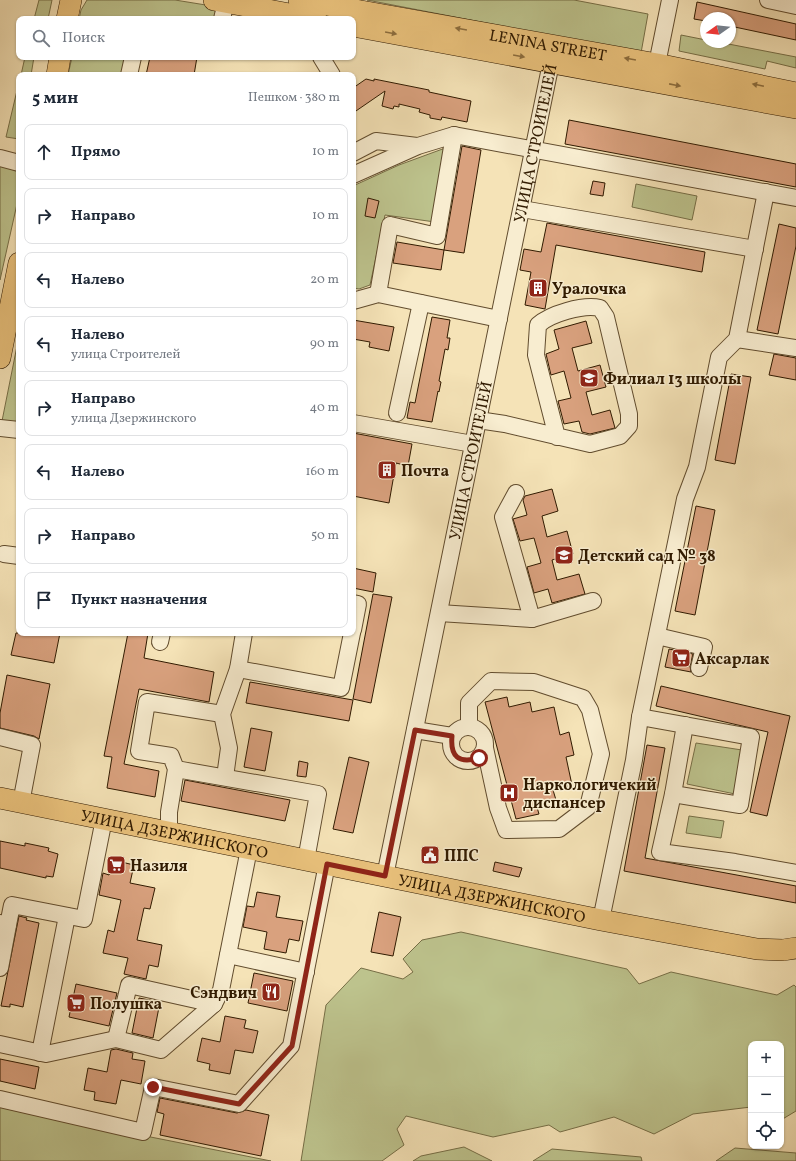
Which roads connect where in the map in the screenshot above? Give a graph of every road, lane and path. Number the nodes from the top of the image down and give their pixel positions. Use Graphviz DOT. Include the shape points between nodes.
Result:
graph roads {
  1 [pos="71,0"];
  2 [pos="670,0"];
  3 [pos="768,0"];
  4 [pos="222,5"];
  5 [pos="309,5"];
  6 [pos="796,6"];
  7 [pos="68,16"];
  8 [pos="356,26"];
  9 [pos="553,54"];
  10 [pos="60,60"];
  11 [pos="132,60"];
  12 [pos="323,60"];
  13 [pos="656,64"];
  14 [pos="58,72"];
  15 [pos="130,72"];
  16 [pos="330,72"];
  17 [pos="796,93"];
  18 [pos="796,108"];
  19 [pos="454,135"];
  20 [pos="418,146"];
  21 [pos="534,148"];
  22 [pos="356,151"];
  23 [pos="0,158"];
  24 [pos="16,162"];
  25 [pos="356,174"];
  26 [pos="766,192"];
  27 [pos="796,198"];
  28 [pos="522,209"];
  29 [pos="755,249"];
  30 [pos="16,271"];
  31 [pos="378,294"];
  32 [pos="6,297"];
  33 [pos="356,300"];
  34 [pos="421,302"];
  35 [pos="499,319"];
  36 [pos="737,339"];
  37 [pos="796,348"];
  38 [pos="0,358"];
  39 [pos="397,413"];
  40 [pos="478,420"];
  41 [pos="356,424"];
  42 [pos="0,428"];
  43 [pos="16,430"];
  44 [pos="556,437"];
  45 [pos="473,444"];
  46 [pos="516,493"];
  47 [pos="593,601"];
  48 [pos="356,604"];
  49 [pos="439,613"];
  50 [pos="356,615"];
  51 [pos="532,619"];
  52 [pos="243,636"];
  53 [pos="352,636"];
  54 [pos="657,636"];
  55 [pos="238,668"];
  56 [pos="700,668"];
  57 [pos="222,714"];
  58 [pos="640,717"];
  59 [pos="685,725"];
  60 [pos="469,726"];
  61 [pos="415,730"];
  62 [pos="452,736"];
  63 [pos="0,737"];
  64 [pos="485,748"];
  65 [pos="176,769"];
  66 [pos="225,777"];
  67 [pos="673,794"];
  68 [pos="0,798"];
  69 [pos="21,802"];
  70 [pos="104,819"];
  71 [pos="169,833"];
  72 [pos="249,849"];
  73 [pos="306,860"];
  74 [pos="327,864"];
  75 [pos="796,873"];
  76 [pos="385,876"];
  77 [pos="67,916"];
  78 [pos="601,920"];
  79 [pos="4,924"];
  80 [pos="796,948"];
  81 [pos="228,955"];
  82 [pos="0,968"];
  83 [pos="306,972"];
  84 [pos="214,1004"];
  85 [pos="116,1039"];
  86 [pos="0,1044"];
  87 [pos="40,1053"];
  88 [pos="0,1099"];
  1 -- 7 [label="main road"];
  2 -- 13 [label="street"];
  3 -- 6 [label="street"];
  4 -- 5 [label="main road, LENINA STREET"];
  9 -- 5 [label="main road, LENINA STREET, one-way"];
  8 -- 9 [label="main road, LENINA STREET, one-way"];
  13 -- 9 [label="main road, LENINA STREET, one-way"];
  9 -- 18 [label="main road, LENINA STREET, one-way"];
  9 -- 21 [label="street, УЛИЦА СТРОИТЕЛЕЙ"];
  10 -- 14 [label="main road"];
  11 -- 15 [label="street"];
  12 -- 16 [label="street"];
  17 -- 13 [label="main road, LENINA STREET, one-way"];
  19 -- 20 [label="street"];
  19 -- 21 [label="street"];
  19 -- 31 [label="street" via="437,236 390,225"];
  20 -- 22 [label="street" via="376,141"];
  20 -- 25 [label="street"];
  21 -- 26 [label="street"];
  21 -- 28 [label="street, УЛИЦА СТРОИТЕЛЕЙ"];
  23 -- 24 [label="street"];
  26 -- 27 [label="street"];
  26 -- 29 [label="street"];
  28 -- 29 [label="street"];
  28 -- 35 [label="street, УЛИЦА СТРОИТЕЛЕЙ"];
  29 -- 36 [label="street"];
  30 -- 32 [label="main road"];
  31 -- 33 [label="street"];
  31 -- 34 [label="street"];
  32 -- 38 [label="main road"];
  34 -- 35 [label="street"];
  34 -- 39 [label="street"];
  35 -- 40 [label="street, УЛИЦА СТРОИТЕЛЕЙ"];
  36 -- 37 [label="street"];
  36 -- 54 [label="street" via="719,357 697,467 684,499"];
  40 -- 44 [label="street"];
  40 -- 45 [label="street, УЛИЦА СТРОИТЕЛЕЙ"];
  41 -- 45 [label="street"];
  42 -- 43 [label="street"];
  44 -- 44 [label="street" via="536,355 538,325 546,318 590,306 600,308 606,317 630,414 629,426 620,436 590,444"];
  45 -- 49 [label="street, УЛИЦА СТРОИТЕЛЕЙ"];
  46 -- 51 [label="street" via="503,517"];
  47 -- 51 [label="street"];
  48 -- 50 [label="street"];
  49 -- 51 [label="street"];
  49 -- 61 [label="street, УЛИЦА СТРОИТЕЛЕЙ"];
  52 -- 55 [label="street"];
  53 -- 55 [label="street" via="342,688"];
  54 -- 56 [label="street" via="704,647"];
  54 -- 58 [label="street"];
  55 -- 57 [label="street"];
  57 -- 65 [label="street" via="147,702 139,751 171,756"];
  57 -- 66 [label="street" via="229,748"];
  58 -- 59 [label="street"];
  58 -- 78 [label="street" via="634,760"];
  59 -- 67 [label="street"];
  59 -- 67 [label="street" via="751,737 740,805"];
  60 -- 62 [label="street" via="459,728"];
  60 -- 64 [label="street" via="479,730 485,738"];
  60 -- 64 [label="street" via="469,703 491,682 534,682 583,698 590,710 600,754 588,807 559,829 506,830 498,808"];
  61 -- 62 [label="street"];
  61 -- 76 [label="street, УЛИЦА СТРОИТЕЛЕЙ"];
  62 -- 64 [label="street" via="451,748 457,758 468,761 479,758"];
  63 -- 69 [label="street" via="32,745"];
  65 -- 66 [label="street"];
  65 -- 71 [label="street" via="169,812"];
  66 -- 73 [label="street" via="318,794"];
  67 -- 75 [label="street" via="660,852"];
  68 -- 69 [label="main road, УЛИЦА ДЗЕРЖИНСКОГО"];
  69 -- 70 [label="main road, УЛИЦА ДЗЕРЖИНСКОГО"];
  70 -- 71 [label="main road, УЛИЦА ДЗЕРЖИНСКОГО"];
  70 -- 77 [label="street" via="84,919"];
  71 -- 72 [label="main road, УЛИЦА ДЗЕРЖИНСКОГО"];
  72 -- 73 [label="main road, УЛИЦА ДЗЕРЖИНСКОГО"];
  72 -- 81 [label="street"];
  73 -- 74 [label="main road, УЛИЦА ДЗЕРЖИНСКОГО"];
  74 -- 76 [label="main road, УЛИЦА ДЗЕРЖИНСКОГО"];
  74 -- 83 [label="street"];
  76 -- 78 [label="main road, УЛИЦА ДЗЕРЖИНСКОГО"];
  77 -- 79 [label="street" via="12,905"];
  77 -- 87 [label="street"];
  78 -- 80 [label="main road, УЛИЦА ДЗЕРЖИНСКОГО" via="758,949"];
  79 -- 82 [label="street"];
  81 -- 83 [label="street"];
  81 -- 84 [label="street" via="221,990"];
  83 -- 88 [label="street" via="292,1046 239,1104 153,1087 143,1132"];
  84 -- 85 [label="street" via="161,1050"];
  84 -- 85 [label="street" via="129,985"];
  85 -- 87 [label="street" via="46,1054"];
  86 -- 87 [label="street"];
}
